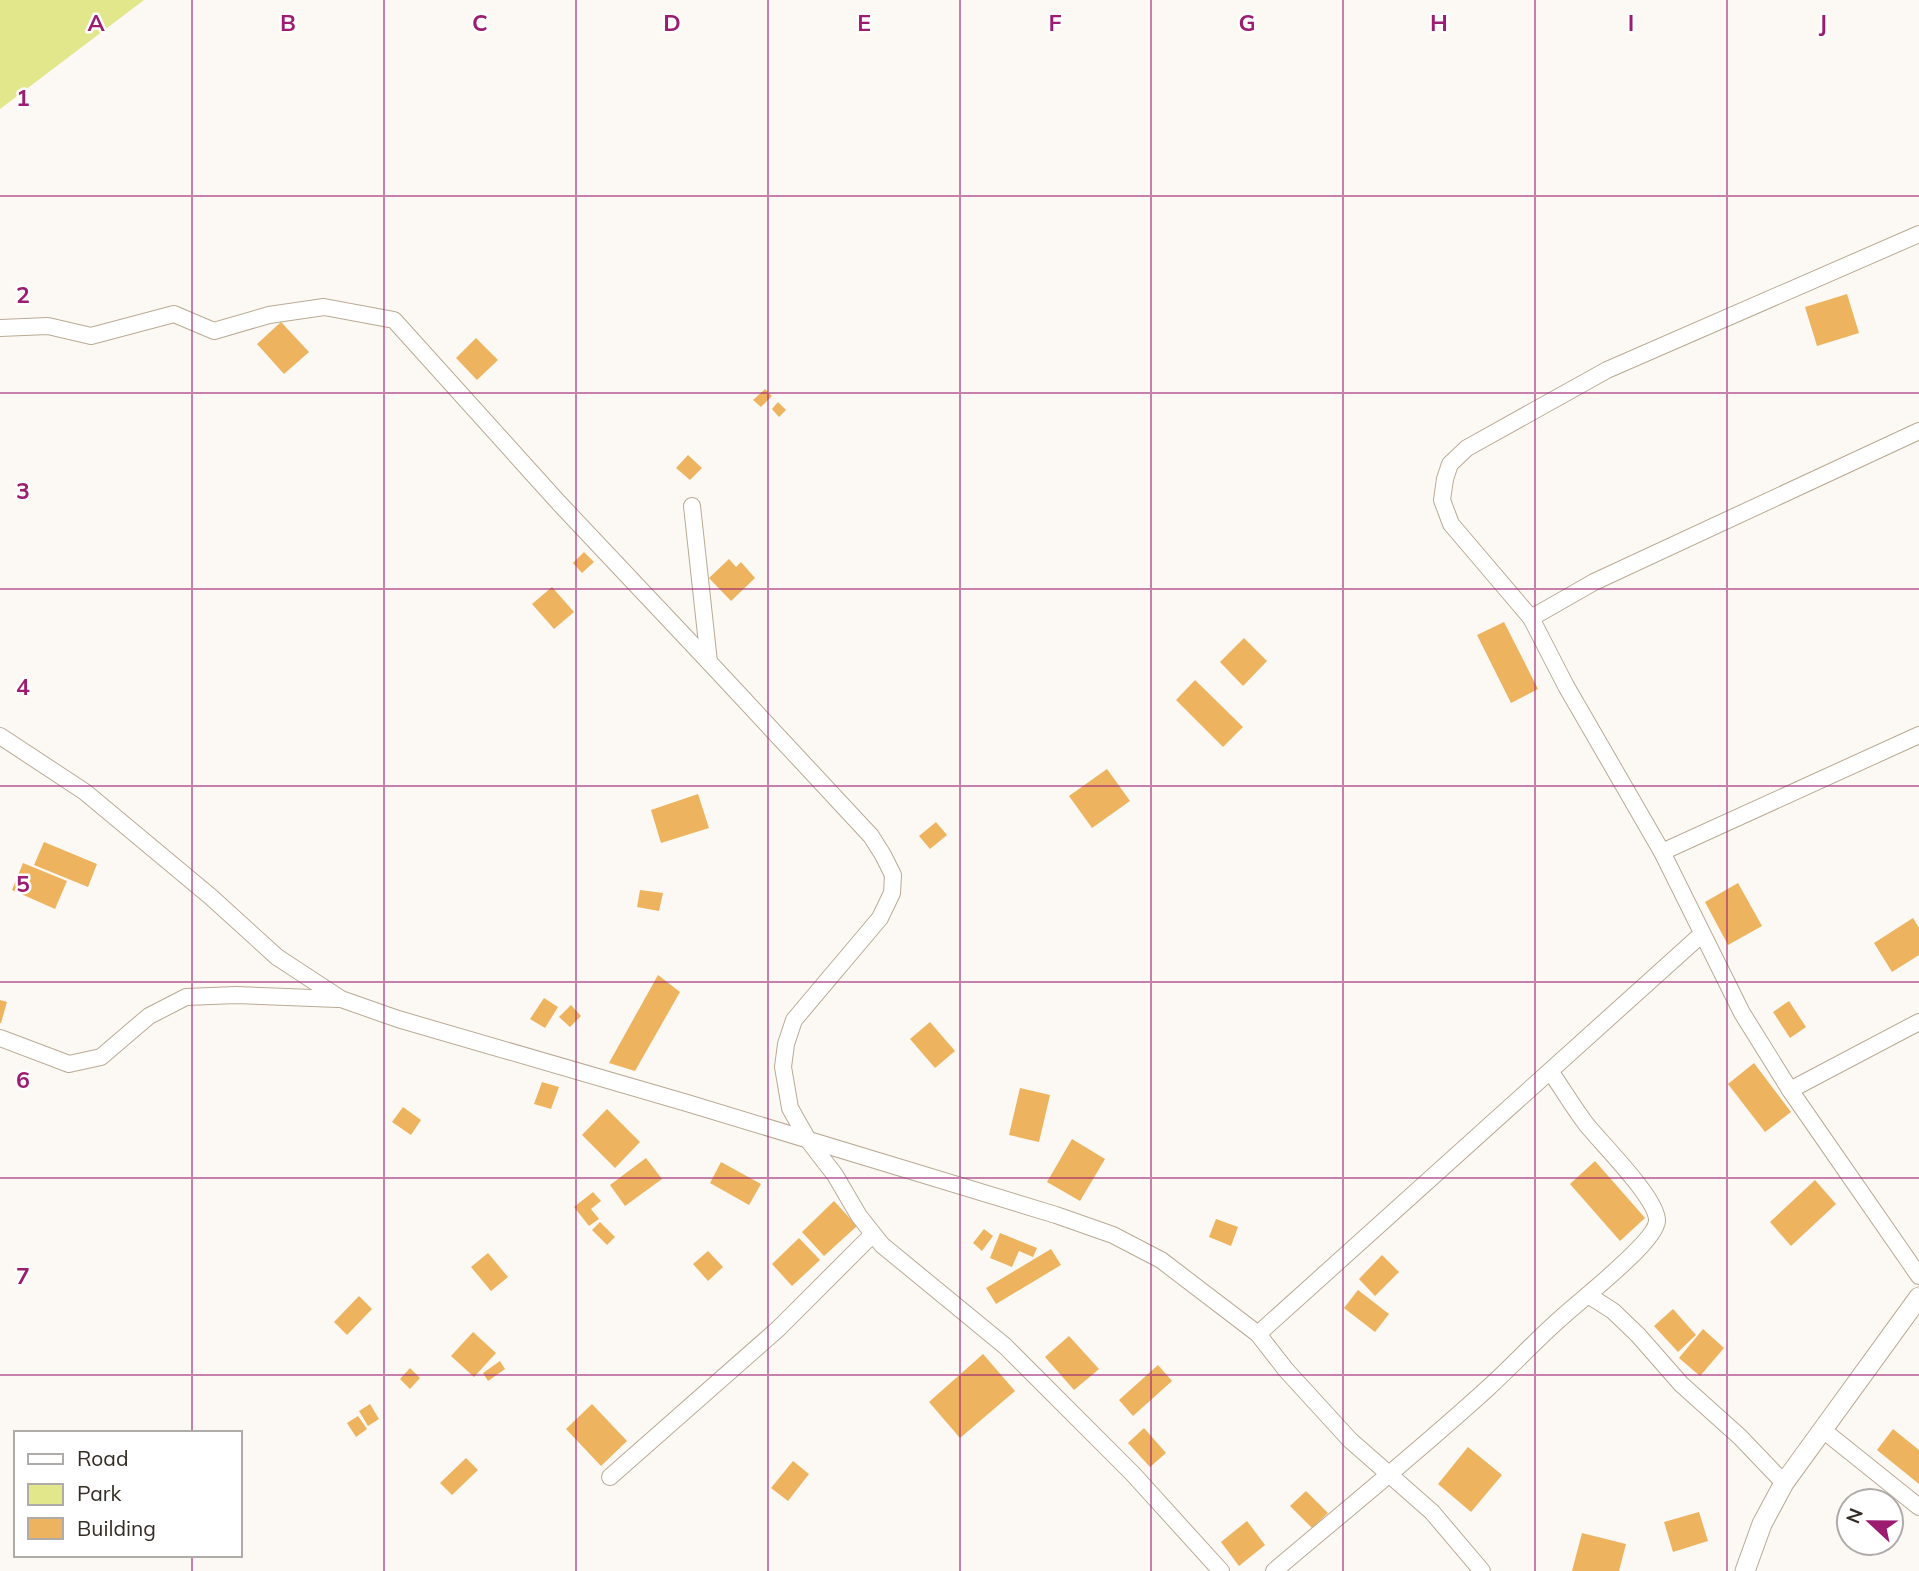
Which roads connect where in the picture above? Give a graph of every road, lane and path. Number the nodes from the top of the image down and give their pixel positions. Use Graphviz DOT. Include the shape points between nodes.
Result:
graph roads {
  1 [pos="1919,234"];
  2 [pos="0,328"];
  3 [pos="1919,431"];
  4 [pos="692,506"];
  5 [pos="1531,618"];
  6 [pos="709,662"];
  7 [pos="1919,735"];
  8 [pos="0,736"];
  9 [pos="1662,852"];
  10 [pos="1702,934"];
  11 [pos="341,999"];
  12 [pos="1919,1022"];
  13 [pos="0,1038"];
  14 [pos="1550,1071"];
  15 [pos="1790,1090"];
  16 [pos="808,1140"];
  17 [pos="873,1234"];
  18 [pos="1919,1276"];
  19 [pos="1588,1296"];
  20 [pos="1919,1297"];
  21 [pos="1258,1334"];
  22 [pos="1824,1430"];
  23 [pos="1388,1475"];
  24 [pos="610,1477"];
  25 [pos="1784,1483"];
  26 [pos="1919,1507"];
  27 [pos="1221,1571"];
  28 [pos="1274,1571"];
  29 [pos="1482,1571"];
  30 [pos="1745,1571"];
  1 -- 5 [label="street" via="1607,370 1467,448 1450,464 1442,500 1451,524"];
  2 -- 6 [label="street" via="48,326 91,336 174,314 214,331 269,315 324,307 394,320"];
  3 -- 5 [label="street" via="1594,582"];
  4 -- 6 [label="street"];
  5 -- 9 [label="street"];
  6 -- 16 [label="street" via="871,836 893,875 892,892 880,918 794,1020 786,1044 783,1067 790,1108"];
  7 -- 9 [label="street"];
  8 -- 11 [label="street" via="85,792 277,957"];
  9 -- 10 [label="street"];
  10 -- 14 [label="street"];
  10 -- 15 [label="street" via="1742,1013"];
  11 -- 13 [label="street" via="186,997 149,1016 101,1057 69,1065"];
  11 -- 16 [label="street"];
  12 -- 15 [label="street"];
  14 -- 19 [label="street" via="1585,1123 1655,1209 1657,1222 1652,1234"];
  14 -- 21 [label="street"];
  15 -- 18 [label="street"];
  16 -- 17 [label="street"];
  16 -- 21 [label="street" via="1112,1235 1161,1260"];
  17 -- 24 [label="street" via="778,1329"];
  17 -- 27 [label="street" via="1005,1346"];
  19 -- 23 [label="street"];
  19 -- 25 [label="street" via="1613,1311"];
  20 -- 22 [label="street"];
  21 -- 23 [label="street" via="1341,1430"];
  22 -- 25 [label="street"];
  22 -- 26 [label="street"];
  23 -- 28 [label="street"];
  23 -- 29 [label="street" via="1432,1512"];
  25 -- 30 [label="street" via="1762,1524"];
}
